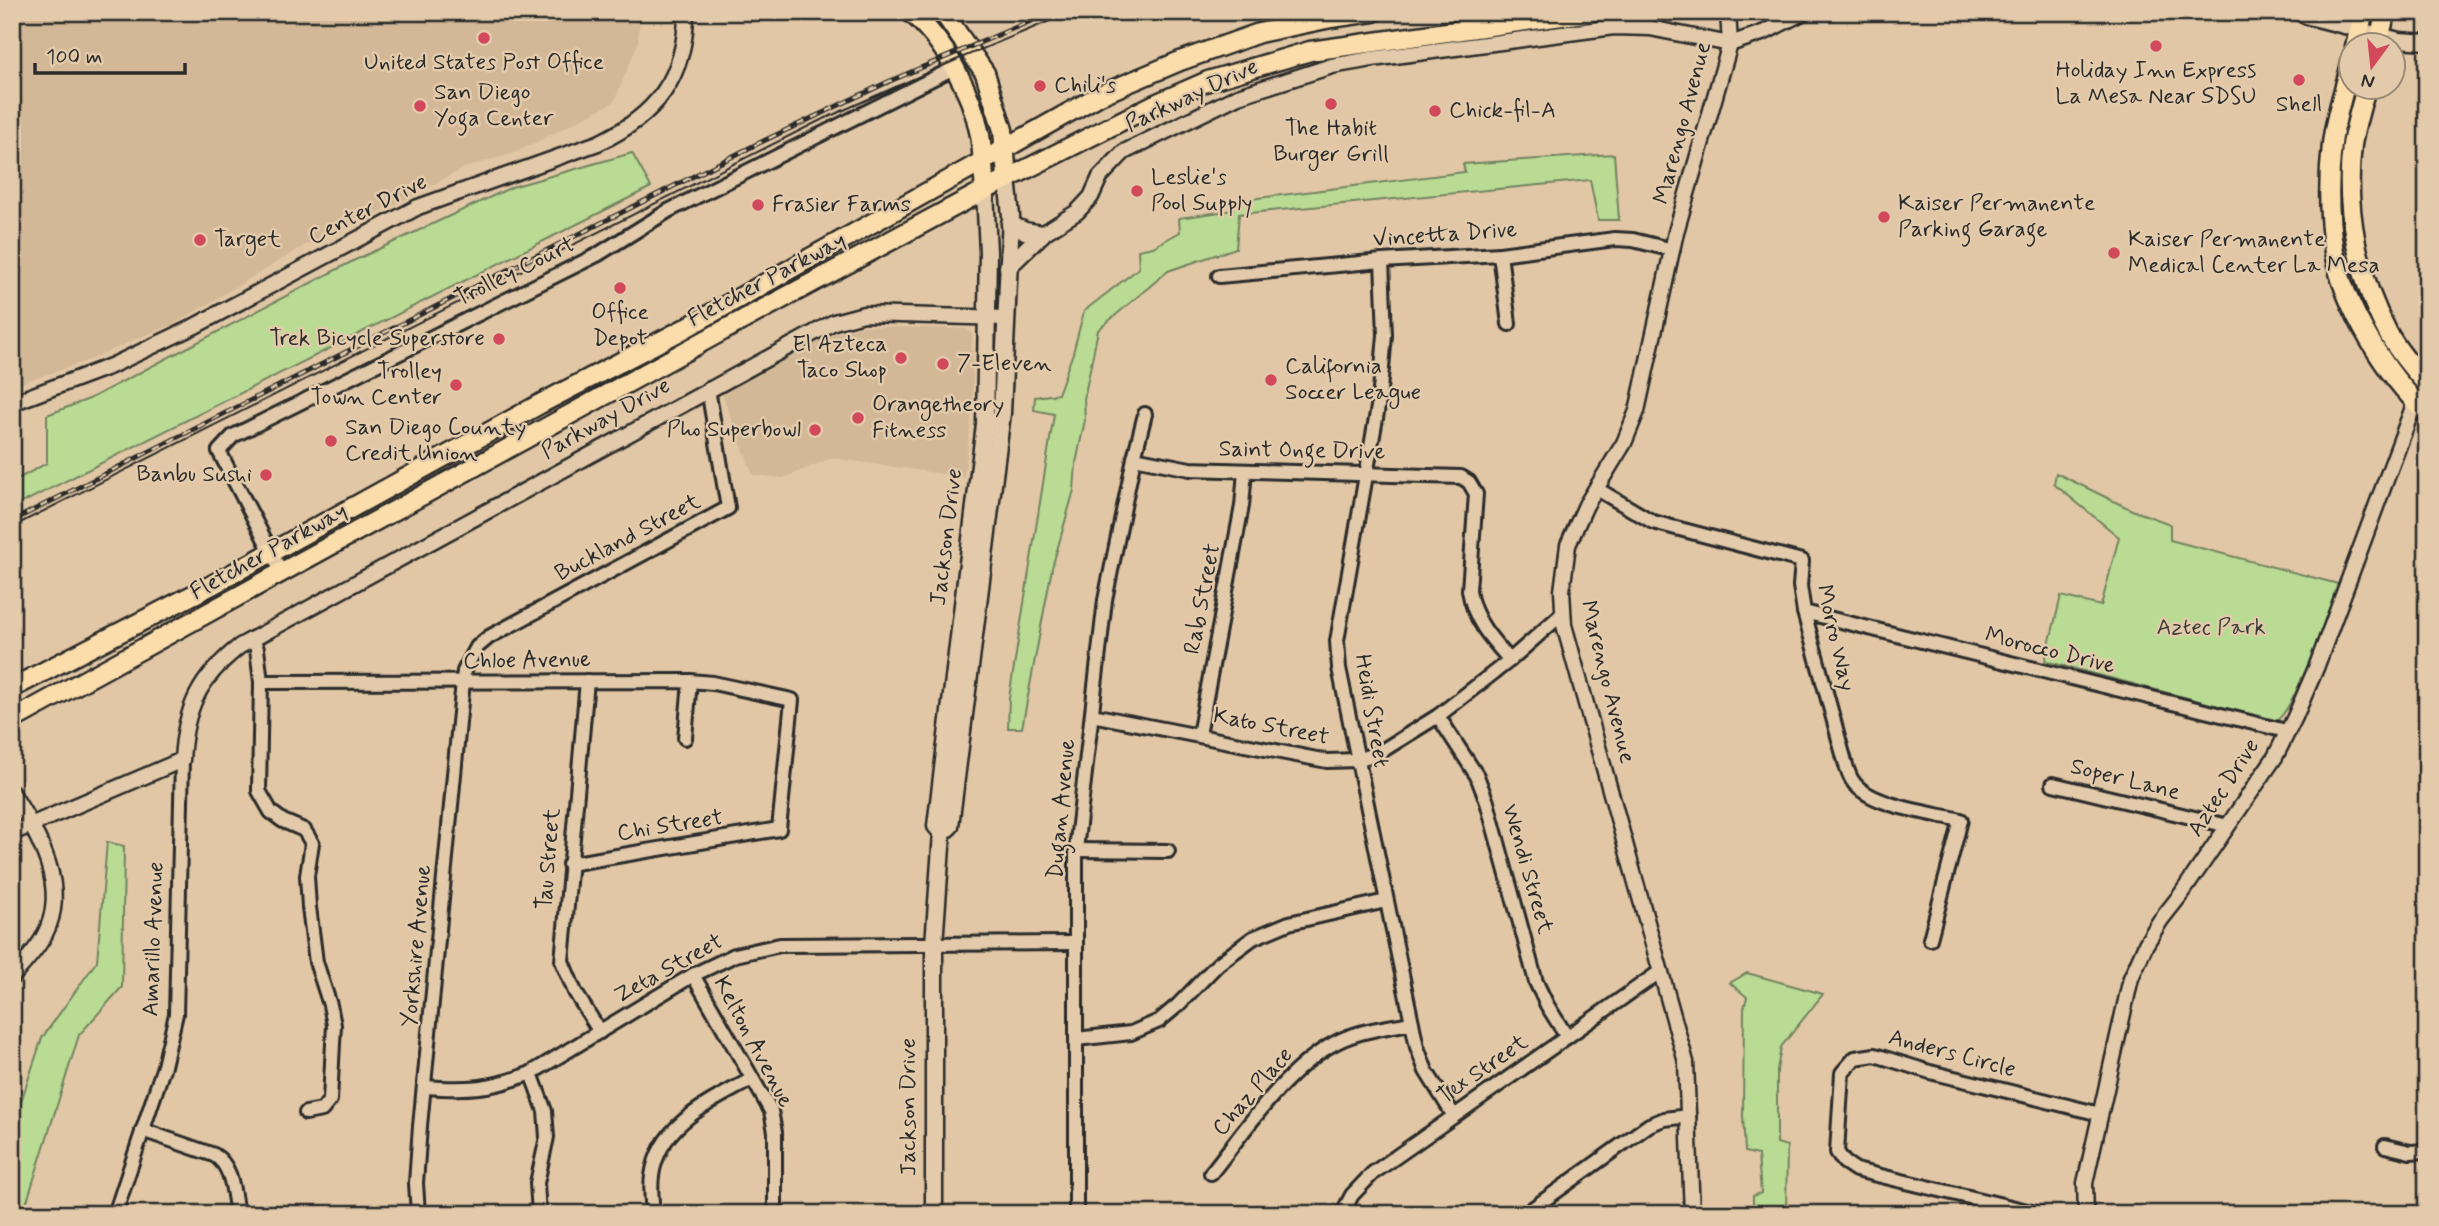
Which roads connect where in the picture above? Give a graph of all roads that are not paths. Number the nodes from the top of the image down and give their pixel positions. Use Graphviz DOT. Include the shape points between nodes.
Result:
graph roads {
  1 [pos="686,12"];
  2 [pos="910,12"];
  3 [pos="943,12"];
  4 [pos="1373,12"];
  5 [pos="1591,12"];
  6 [pos="1728,12"];
  7 [pos="1804,12"];
  8 [pos="2297,12"];
  9 [pos="2386,12"];
  10 [pos="2359,29"];
  11 [pos="2380,32"];
  12 [pos="2408,41"];
  13 [pos="2427,42"];
  14 [pos="1730,44"];
  15 [pos="954,68"];
  16 [pos="2341,102"];
  17 [pos="2362,102"];
  18 [pos="1005,150"];
  19 [pos="982,162"];
  20 [pos="1007,178"];
  21 [pos="985,190"];
  22 [pos="1010,225"];
  23 [pos="1042,234"];
  24 [pos="1673,250"];
  25 [pos="1500,254"];
  26 [pos="1382,261"];
  27 [pos="1008,267"];
  28 [pos="1219,275"];
  29 [pos="985,317"];
  30 [pos="1005,318"];
  31 [pos="1509,324"];
  32 [pos="2427,385"];
  33 [pos="708,389"];
  34 [pos="2423,402"];
  35 [pos="12,403"];
  36 [pos="1145,414"];
  37 [pos="1133,458"];
  38 [pos="1245,471"];
  39 [pos="1368,474"];
  40 [pos="1597,489"];
  41 [pos="271,552"];
  42 [pos="282,573"];
  43 [pos="1804,612"];
  44 [pos="1563,613"];
  45 [pos="253,638"];
  46 [pos="1510,660"];
  47 [pos="587,681"];
  48 [pos="690,681"];
  49 [pos="261,682"];
  50 [pos="462,683"];
  51 [pos="12,688"];
  52 [pos="194,701"];
  53 [pos="1092,715"];
  54 [pos="1438,716"];
  55 [pos="12,720"];
  56 [pos="2286,731"];
  57 [pos="1199,735"];
  58 [pos="685,738"];
  59 [pos="183,760"];
  60 [pos="1357,760"];
  61 [pos="2053,784"];
  62 [pos="12,793"];
  63 [pos="31,825"];
  64 [pos="2228,826"];
  65 [pos="779,830"];
  66 [pos="12,832"];
  67 [pos="942,833"];
  68 [pos="1076,850"];
  69 [pos="1168,850"];
  70 [pos="569,864"];
  71 [pos="1386,901"];
  72 [pos="1930,939"];
  73 [pos="1075,943"];
  74 [pos="934,944"];
  75 [pos="1661,971"];
  76 [pos="693,975"];
  77 [pos="12,977"];
  78 [pos="1412,1023"];
  79 [pos="600,1032"];
  80 [pos="1567,1037"];
  81 [pos="1076,1039"];
  82 [pos="531,1073"];
  83 [pos="752,1079"];
  84 [pos="425,1087"];
  85 [pos="306,1113"];
  86 [pos="2100,1114"];
  87 [pos="1454,1116"];
  88 [pos="1689,1116"];
  89 [pos="142,1130"];
  90 [pos="2385,1146"];
  91 [pos="2427,1151"];
  92 [pos="1211,1172"];
  93 [pos="115,1214"];
  94 [pos="237,1214"];
  95 [pos="418,1214"];
  96 [pos="539,1214"];
  97 [pos="653,1214"];
  98 [pos="775,1214"];
  99 [pos="934,1214"];
  100 [pos="1076,1214"];
  101 [pos="1342,1214"];
  102 [pos="1525,1214"];
  103 [pos="1692,1214"];
  104 [pos="2039,1214"];
  105 [pos="2085,1214"];
  1 -- 35 [label="street, Center Drive" via="686,38 678,67 658,100 625,131 418,207 193,327 111,366"];
  2 -- 15 [label="main road, Jackson Drive" via="932,33"];
  3 -- 18 [label="main road, Jackson Drive" via="985,73"];
  4 -- 18 [label="main road, Fletcher Parkway" via="1259,33 1180,61 1100,95"];
  5 -- 20 [label="main road, Fletcher Parkway" via="1310,51 1255,66 1153,105"];
  6 -- 14 [label="street, Marengo Avenue"];
  7 -- 14 [label="street"];
  8 -- 10 [label="street"];
  9 -- 11 [label="main road"];
  12 -- 13 [label="street"];
  14 -- 23 [label="street, Parkway Drive" via="1650,28 1614,27 1332,66 1238,96 1124,152 1077,212"];
  14 -- 24 [label="street, Marengo Avenue"];
  15 -- 19 [label="main road, Jackson Drive" via="973,108"];
  15 -- 41 [label="street, Trolley Court" via="668,211 597,255 233,436 219,451"];
  16 -- 34 [label="main road" via="2332,142 2329,208 2334,254 2374,351"];
  17 -- 32 [label="main road" via="2351,160 2357,247 2388,334"];
  18 -- 19 [label="main road, Fletcher Parkway"];
  18 -- 20 [label="main road, Jackson Drive"];
  19 -- 21 [label="main road, Jackson Drive"];
  19 -- 41 [label="main road, Fletcher Parkway"];
  20 -- 21 [label="main road, Fletcher Parkway"];
  20 -- 22 [label="main road, Jackson Drive"];
  21 -- 29 [label="main road, Jackson Drive"];
  21 -- 42 [label="main road, Fletcher Parkway"];
  22 -- 23 [label="main road"];
  22 -- 27 [label="main road, Jackson Drive"];
  23 -- 27 [label="main road"];
  24 -- 25 [label="street, Vincetta Drive" via="1615,239"];
  24 -- 40 [label="street, Marengo Avenue" via="1637,411"];
  25 -- 26 [label="street, Vincetta Drive"];
  25 -- 31 [label="street"];
  26 -- 28 [label="street, Vincetta Drive"];
  26 -- 39 [label="street, Heidi Street" via="1385,335"];
  27 -- 30 [label="main road, Jackson Drive"];
  29 -- 30 [label="street, Parkway Drive"];
  29 -- 33 [label="street, Parkway Drive" via="846,317"];
  29 -- 67 [label="main road, Jackson Drive" via="985,424 936,826"];
  30 -- 67 [label="main road, Jackson Drive" via="1002,413 950,826"];
  33 -- 45 [label="street, Parkway Drive"];
  33 -- 50 [label="street, Buckland Street" via="728,509 489,636 477,647"];
  34 -- 56 [label="street, Aztec Drive"];
  36 -- 37 [label="street, Dugan Avenue"];
  37 -- 38 [label="street, Saint Onge Drive" via="1190,469"];
  37 -- 53 [label="street, Dugan Avenue" via="1105,600"];
  38 -- 39 [label="street, Saint Onge Drive"];
  38 -- 57 [label="street, Rab Street"];
  39 -- 46 [label="street, Saint Onge Drive" via="1461,477 1469,482 1476,494 1471,603 1486,633"];
  39 -- 60 [label="street, Heidi Street" via="1337,641"];
  40 -- 43 [label="street, Morro Way" via="1653,522 1802,561"];
  40 -- 44 [label="street, Marengo Avenue" via="1568,545"];
  41 -- 42 [label="street, Trolley Court"];
  41 -- 51 [label="main road, Fletcher Parkway"];
  42 -- 55 [label="main road, Fletcher Parkway"];
  43 -- 56 [label="street, Morocco Drive"];
  43 -- 72 [label="street, Morro Way" via="1852,781 1884,802 1961,820"];
  44 -- 46 [label="street, Kato Street"];
  44 -- 75 [label="street, Marengo Avenue"];
  45 -- 49 [label="street"];
  45 -- 52 [label="street, Parkway Drive" via="220,662"];
  46 -- 54 [label="street, Kato Street"];
  47 -- 48 [label="street, Chloe Avenue"];
  47 -- 50 [label="street, Chloe Avenue"];
  47 -- 70 [label="street, Tau Street"];
  48 -- 58 [label="street"];
  48 -- 65 [label="street, Chloe Avenue" via="792,700"];
  49 -- 50 [label="street, Chloe Avenue"];
  49 -- 85 [label="street" via="259,791 271,812 304,830 312,843 309,907 316,962 334,1025 330,1100 322,1110"];
  50 -- 84 [label="street, Yorkshire Avenue"];
  52 -- 59 [label="street, Amarillo Avenue" via="184,729"];
  53 -- 57 [label="street, Kato Street"];
  53 -- 68 [label="street, Dugan Avenue"];
  54 -- 60 [label="street, Kato Street" via="1380,752"];
  54 -- 80 [label="street, Wendi Street" via="1477,776 1536,982"];
  56 -- 64 [label="street, Aztec Drive" via="2275,757"];
  57 -- 60 [label="street, Kato Street" via="1327,761"];
  59 -- 63 [label="street"];
  59 -- 89 [label="street, Amarillo Avenue" via="176,1014"];
  60 -- 71 [label="street, Heidi Street"];
  61 -- 64 [label="street, Soper Lane"];
  62 -- 63 [label="street"];
  63 -- 66 [label="street"];
  63 -- 77 [label="street" via="50,869 54,902 46,933"];
  64 -- 86 [label="street, Aztec Drive" via="2146,944 2131,978"];
  65 -- 70 [label="street, Chi Street"];
  67 -- 74 [label="main road, Jackson Drive"];
  68 -- 69 [label="street"];
  68 -- 73 [label="street, Dugan Avenue"];
  70 -- 79 [label="street, Tau Street" via="562,961"];
  71 -- 78 [label="street, Heidi Street"];
  71 -- 81 [label="street" via="1289,923 1253,938 1218,964 1159,1021 1131,1033"];
  73 -- 74 [label="street, Zeta Street"];
  73 -- 81 [label="street, Dugan Avenue"];
  74 -- 76 [label="street, Zeta Street" via="780,945 735,955"];
  74 -- 99 [label="main road, Jackson Drive"];
  75 -- 80 [label="street, Tex Street"];
  75 -- 88 [label="street, Marengo Avenue" via="1686,1062"];
  76 -- 79 [label="street, Zeta Street"];
  76 -- 83 [label="street, Kelton Avenue"];
  78 -- 87 [label="street, Heidi Street" via="1426,1070"];
  78 -- 92 [label="street, Chaz Place" via="1353,1036 1311,1057"];
  79 -- 82 [label="street, Zeta Street"];
  80 -- 87 [label="street, Tex Street"];
  81 -- 100 [label="street, Dugan Avenue"];
  82 -- 84 [label="street, Zeta Street" via="485,1088"];
  82 -- 96 [label="street" via="546,1118 537,1183"];
  83 -- 97 [label="street" via="688,1116 667,1137 652,1175"];
  83 -- 98 [label="street, Kelton Avenue" via="771,1111 775,1132"];
  84 -- 95 [label="street, Yorkshire Avenue" via="416,1183"];
  86 -- 104 [label="street, Anders Circle" via="1875,1055 1855,1058 1845,1067 1837,1152 1847,1166"];
  86 -- 105 [label="street, Aztec Drive" via="2085,1183"];
  87 -- 101 [label="street, Tex Street" via="1366,1180"];
  88 -- 102 [label="street" via="1649,1125"];
  88 -- 103 [label="street, Marengo Avenue"];
  89 -- 93 [label="street, Amarillo Avenue"];
  89 -- 94 [label="street" via="222,1159 229,1170"];
  90 -- 91 [label="street"];
}
